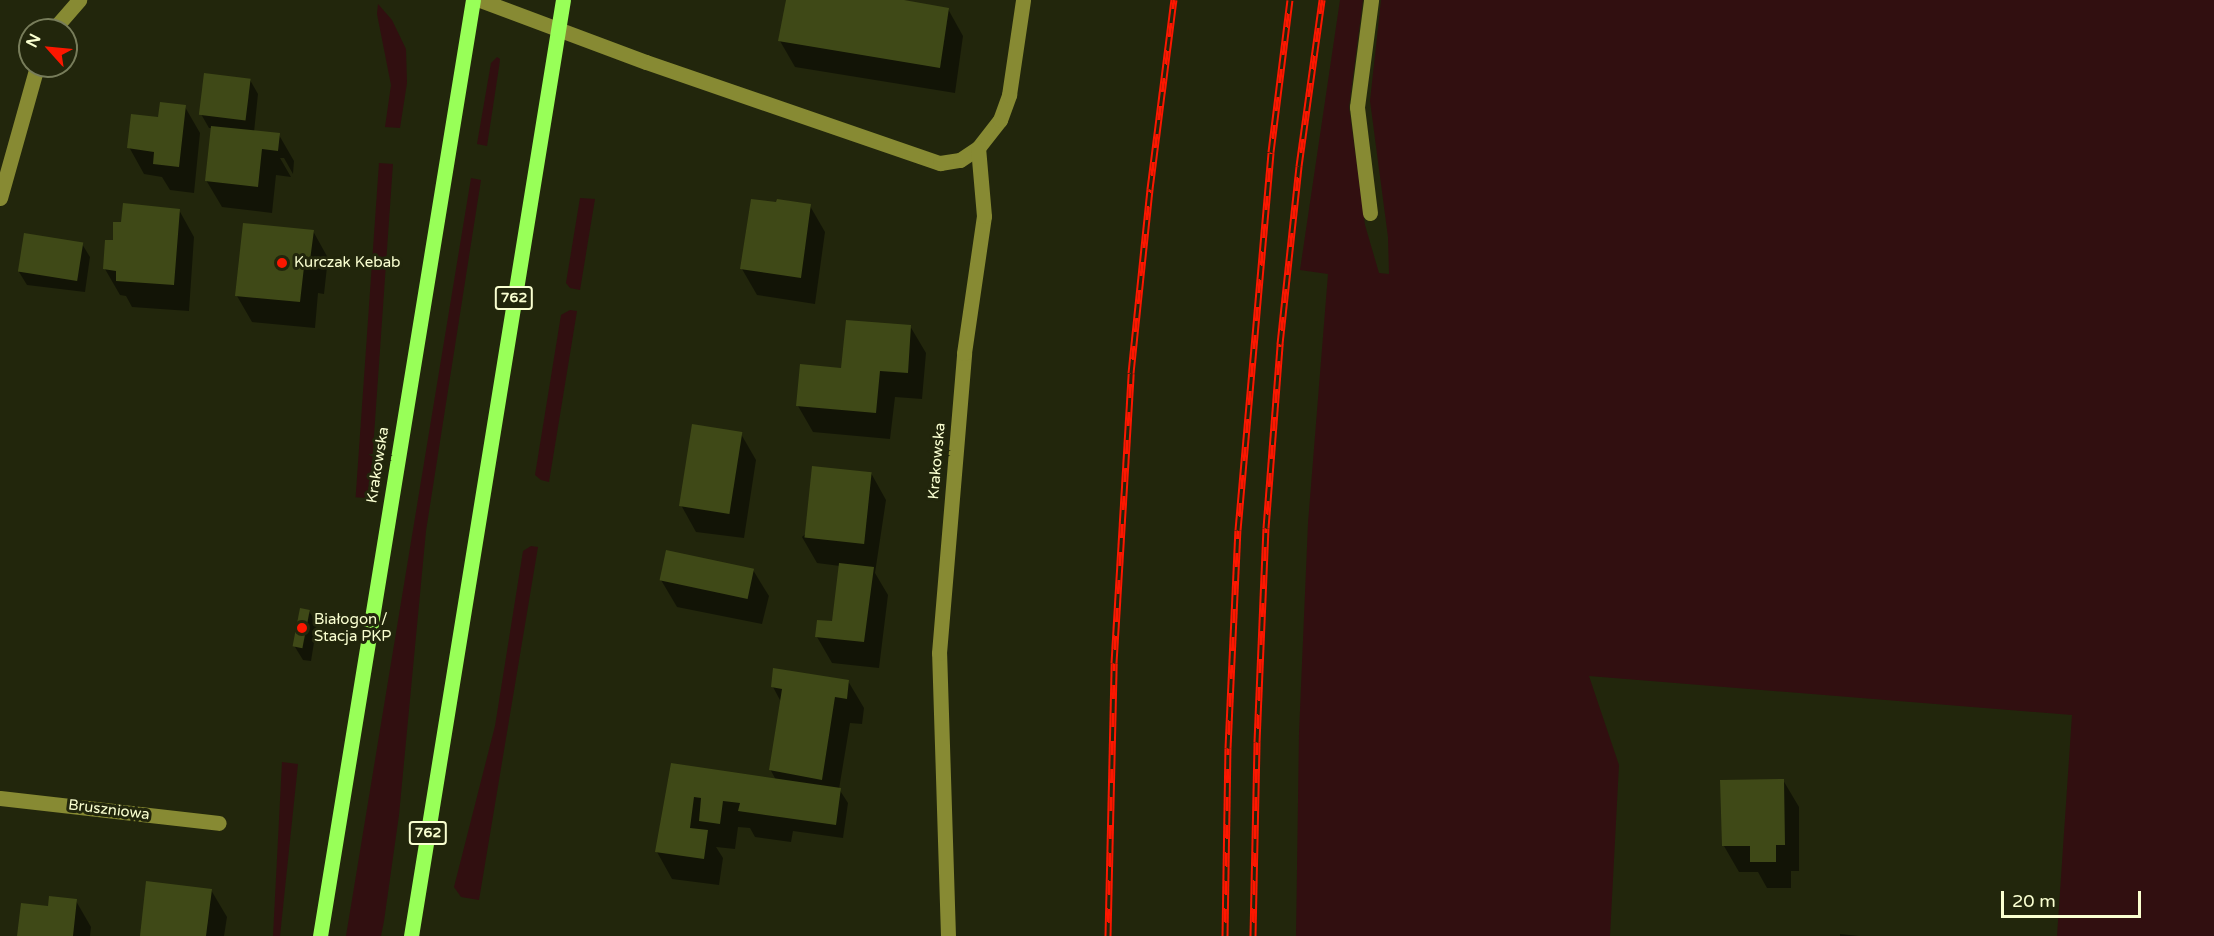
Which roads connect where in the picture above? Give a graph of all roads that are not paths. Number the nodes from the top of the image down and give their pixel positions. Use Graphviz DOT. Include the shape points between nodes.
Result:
graph roads {
  1 [pos="79,0"];
  2 [pos="473,0"];
  3 [pos="480,0"];
  4 [pos="563,0"];
  5 [pos="1023,0"];
  6 [pos="1371,0"];
  7 [pos="63,18"];
  8 [pos="558,28"];
  9 [pos="34,78"];
  10 [pos="978,148"];
  11 [pos="0,198"];
  12 [pos="1370,213"];
  13 [pos="0,798"];
  14 [pos="219,823"];
  15 [pos="320,936"];
  16 [pos="411,936"];
  17 [pos="948,936"];
  1 -- 7 [label="street"];
  2 -- 15 [label="main road, Krakowska"];
  3 -- 8 [label="street"];
  4 -- 8 [label="main road, 762"];
  5 -- 10 [label="street" via="1010,95 1000,120"];
  6 -- 12 [label="street" via="1358,108"];
  8 -- 10 [label="street" via="940,163 960,160"];
  8 -- 16 [label="main road, 762"];
  9 -- 11 [label="street"];
  10 -- 17 [label="street, Krakowska" via="984,216 964,353 939,653"];
  13 -- 14 [label="street, Bruszniowa"];
}
